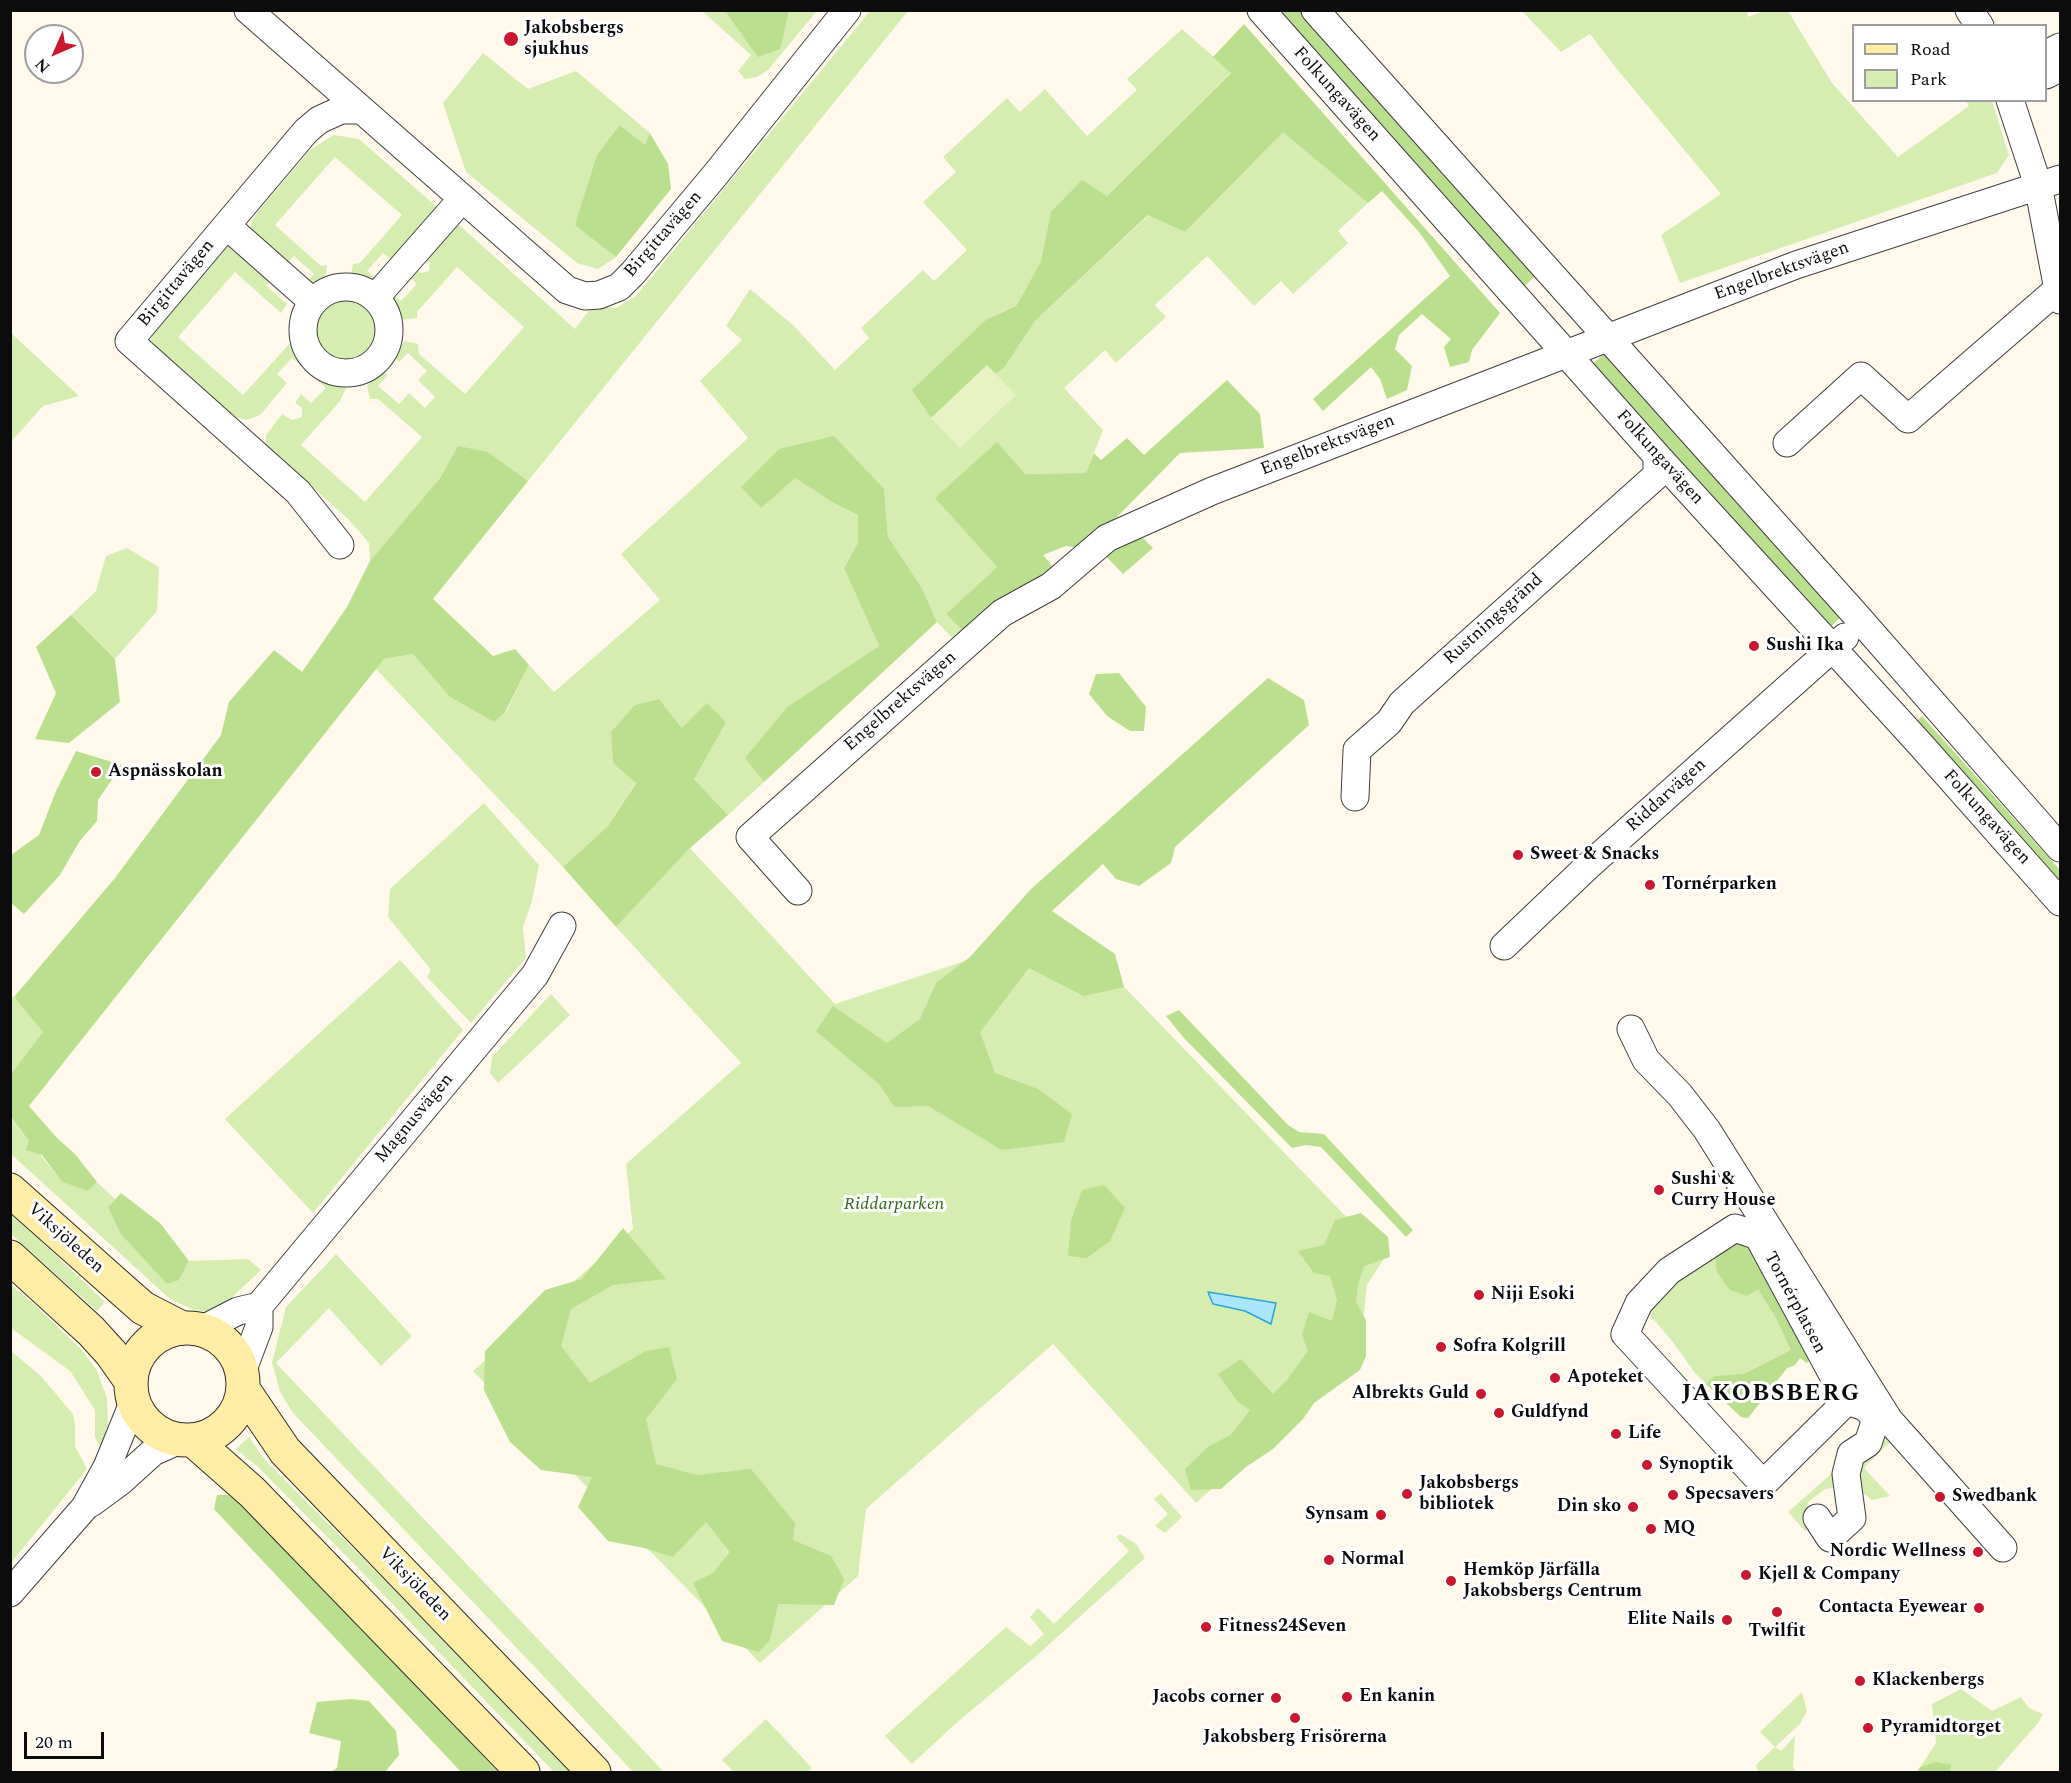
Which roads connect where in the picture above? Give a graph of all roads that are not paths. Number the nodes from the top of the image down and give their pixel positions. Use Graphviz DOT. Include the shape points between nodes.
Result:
graph roads {
  1 [pos="248,10"];
  2 [pos="847,10"];
  3 [pos="1261,10"];
  4 [pos="1315,10"];
  5 [pos="1969,10"];
  6 [pos="1979,24"];
  7 [pos="2061,47"];
  8 [pos="2047,74"];
  9 [pos="2011,102"];
  10 [pos="361,110"];
  11 [pos="2049,182"];
  12 [pos="462,199"];
  13 [pos="227,226"];
  14 [pos="2059,294"];
  15 [pos="375,298"];
  16 [pos="313,302"];
  17 [pos="1608,338"];
  18 [pos="1568,355"];
  19 [pos="1787,443"];
  20 [pos="1657,456"];
  21 [pos="340,545"];
  22 [pos="1862,622"];
  23 [pos="1833,648"];
  24 [pos="1355,797"];
  25 [pos="2061,848"];
  26 [pos="798,891"];
  27 [pos="2061,902"];
  28 [pos="562,926"];
  29 [pos="1504,946"];
  30 [pos="1630,1029"];
  31 [pos="10,1190"];
  32 [pos="10,1257"];
  33 [pos="259,1306"];
  34 [pos="191,1328"];
  35 [pos="243,1381"];
  36 [pos="132,1392"];
  37 [pos="1857,1394"];
  38 [pos="187,1440"];
  39 [pos="85,1507"];
  40 [pos="1817,1518"];
  41 [pos="2003,1548"];
  42 [pos="10,1593"];
  43 [pos="523,1773"];
  44 [pos="594,1773"];
  1 -- 10 [label="street, Birgittavägen"];
  2 -- 12 [label="street, Birgittavägen" via="619,287 585,296 567,290"];
  3 -- 18 [label="street, Folkungavägen"];
  4 -- 17 [label="street, Folkungavägen"];
  5 -- 6 [label="street"];
  7 -- 8 [label="street" via="2054,50 2058,69"];
  9 -- 11 [label="street"];
  10 -- 12 [label="street, Birgittavägen"];
  10 -- 13 [label="street, Birgittavägen" via="341,110 306,131"];
  11 -- 14 [label="street"];
  11 -- 17 [label="street, Engelbrektsvägen" via="1796,265"];
  12 -- 15 [label="street"];
  13 -- 16 [label="street"];
  13 -- 21 [label="street, Birgittavägen" via="129,340 298,492"];
  14 -- 19 [label="street" via="1908,419 1861,376"];
  15 -- 16 [label="street" via="360,289 344,287 329,290"];
  15 -- 16 [label="street" via="388,319 384,351 362,370 347,373 332,371 307,348 304,320"];
  17 -- 18 [label="street, Engelbrektsvägen"];
  17 -- 22 [label="street, Folkungavägen"];
  18 -- 20 [label="street, Folkungavägen"];
  18 -- 26 [label="street, Engelbrektsvägen" via="1212,491 1096,545 1058,581 1002,613 750,837"];
  20 -- 23 [label="street, Folkungavägen"];
  20 -- 24 [label="street, Rustningsgränd" via="1657,475 1402,703 1389,722 1357,750"];
  22 -- 23 [label="street, Riddarvägen"];
  22 -- 25 [label="street, Folkungavägen"];
  23 -- 27 [label="street, Folkungavägen"];
  23 -- 29 [label="street, Riddarvägen"];
  28 -- 33 [label="street, Magnusvägen" via="535,975"];
  30 -- 37 [label="street, Tornérplatsen" via="1646,1060 1707,1130"];
  31 -- 34 [label="main road, Viksjöleden" via="144,1308"];
  32 -- 36 [label="main road" via="111,1353"];
  33 -- 34 [label="street"];
  33 -- 35 [label="street" via="259,1327"];
  34 -- 35 [label="main road" via="222,1340 236,1357"];
  34 -- 36 [label="main road" via="165,1332 151,1339 137,1358"];
  35 -- 38 [label="main road" via="240,1404 222,1429"];
  35 -- 44 [label="main road, Viksjöleden" via="285,1451"];
  36 -- 38 [label="main road" via="144,1421 160,1434"];
  36 -- 39 [label="street" via="107,1467"];
  37 -- 37 [label="street, Tornérplatsen" via="1763,1484 1625,1334 1639,1303 1669,1271 1735,1228 1758,1236"];
  37 -- 40 [label="street, Tornérplatsen" via="1876,1419 1868,1443 1851,1454 1846,1474 1852,1518 1830,1538"];
  37 -- 41 [label="street, Tornérplatsen" via="1888,1420"];
  38 -- 39 [label="street" via="153,1452"];
  38 -- 43 [label="main road" via="252,1492"];
  39 -- 42 [label="street"];
}
